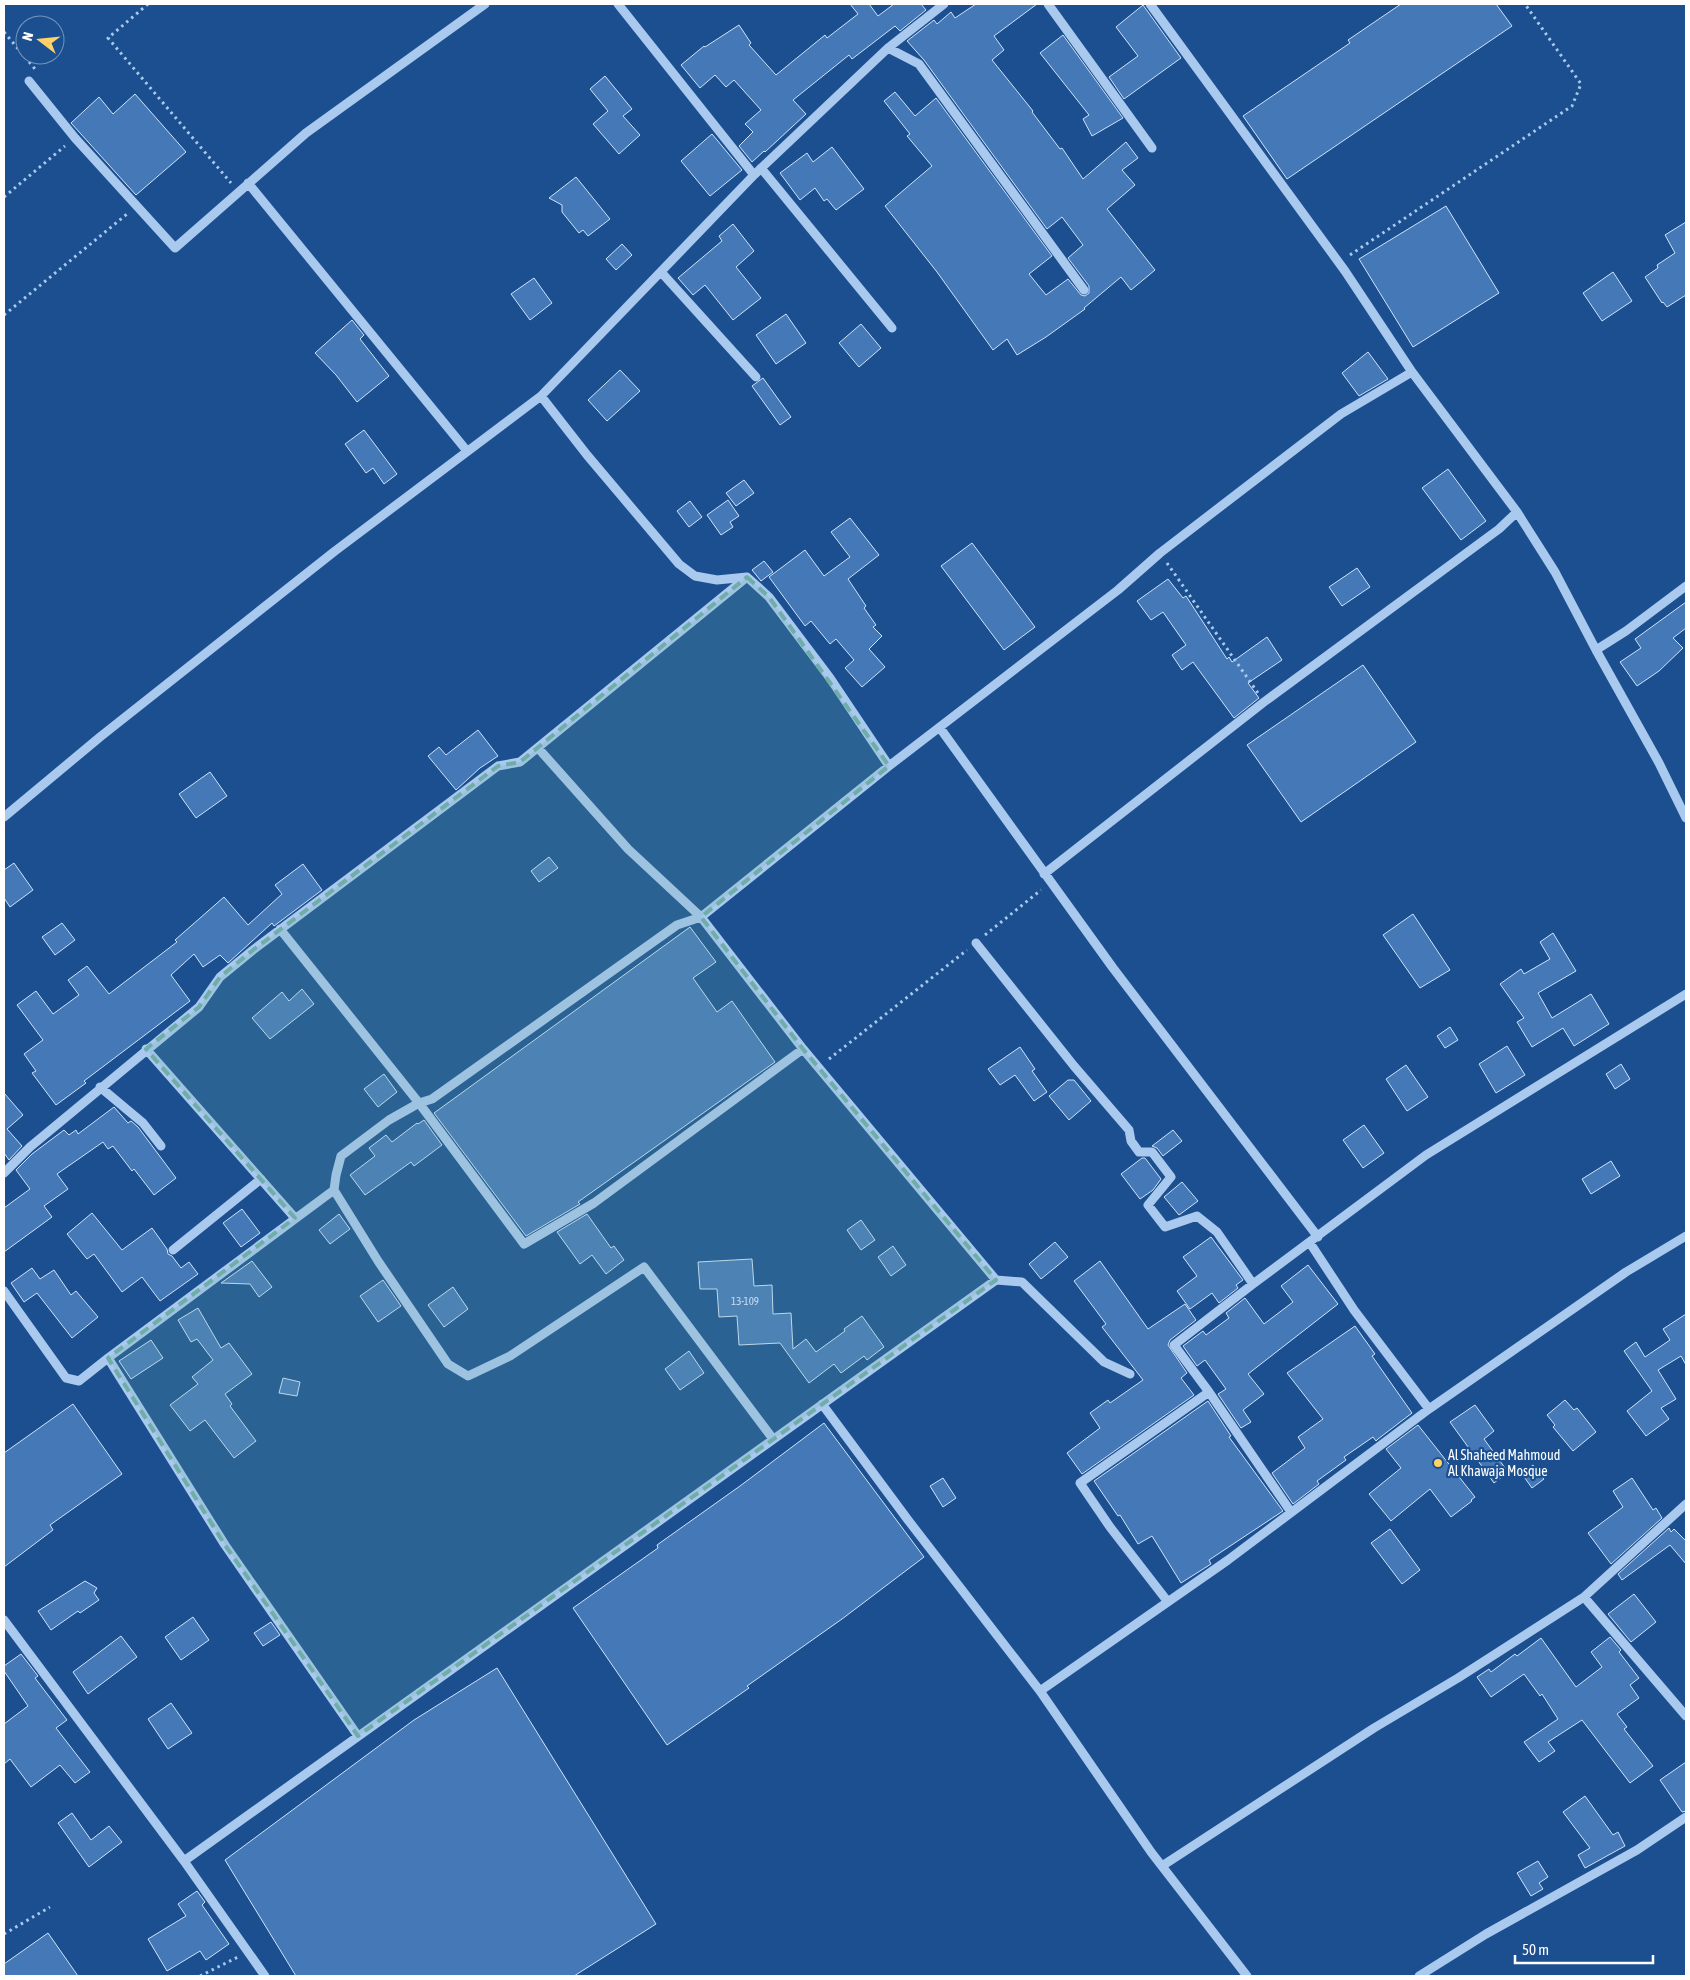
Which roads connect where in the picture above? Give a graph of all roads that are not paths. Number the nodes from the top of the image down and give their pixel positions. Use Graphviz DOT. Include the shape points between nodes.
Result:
graph roads {
  1 [pos="485,4"];
  2 [pos="618,4"];
  3 [pos="944,4"];
  4 [pos="1048,4"];
  5 [pos="1150,4"];
  6 [pos="888,48"];
  7 [pos="29,81"];
  8 [pos="1152,148"];
  9 [pos="761,168"];
  10 [pos="754,175"];
  11 [pos="248,183"];
  12 [pos="661,272"];
  13 [pos="1084,290"];
  14 [pos="892,328"];
  15 [pos="1412,372"];
  16 [pos="756,377"];
  17 [pos="541,396"];
  18 [pos="467,451"];
  19 [pos="1517,512"];
  20 [pos="747,577"];
  21 [pos="1686,586"];
  22 [pos="1596,650"];
  23 [pos="940,728"];
  24 [pos="538,748"];
  25 [pos="889,766"];
  26 [pos="4,816"];
  27 [pos="1686,818"];
  28 [pos="1044,874"];
  29 [pos="701,917"];
  30 [pos="280,930"];
  31 [pos="976,943"];
  32 [pos="1686,994"];
  33 [pos="146,1049"];
  34 [pos="803,1050"];
  35 [pos="100,1087"];
  36 [pos="419,1103"];
  37 [pos="161,1146"];
  38 [pos="4,1173"];
  39 [pos="261,1179"];
  40 [pos="334,1190"];
  41 [pos="296,1218"];
  42 [pos="1686,1236"];
  43 [pos="1314,1240"];
  44 [pos="173,1250"];
  45 [pos="996,1280"];
  46 [pos="1253,1284"];
  47 [pos="4,1291"];
  48 [pos="108,1358"];
  49 [pos="1130,1374"];
  50 [pos="1209,1392"];
  51 [pos="822,1404"];
  52 [pos="1429,1408"];
  53 [pos="774,1439"];
  54 [pos="1686,1504"];
  55 [pos="1291,1512"];
  56 [pos="1584,1597"];
  57 [pos="1168,1602"];
  58 [pos="4,1620"];
  59 [pos="1040,1691"];
  60 [pos="1686,1716"];
  61 [pos="358,1736"];
  62 [pos="1686,1817"];
  63 [pos="184,1861"];
  64 [pos="1162,1866"];
  65 [pos="265,1976"];
  66 [pos="1247,1976"];
  67 [pos="1419,1976"];
  1 -- 11 [label="street" via="306,133"];
  2 -- 10 [label="street"];
  3 -- 6 [label="street"];
  4 -- 8 [label="street"];
  5 -- 15 [label="street" via="1338,263"];
  6 -- 9 [label="street"];
  6 -- 13 [label="street" via="919,64"];
  7 -- 11 [label="street" via="75,138 175,248"];
  9 -- 10 [label="street"];
  9 -- 14 [label="street"];
  10 -- 12 [label="street"];
  11 -- 18 [label="street"];
  12 -- 16 [label="street"];
  12 -- 17 [label="street"];
  15 -- 19 [label="street"];
  15 -- 23 [label="street" via="1341,414"];
  17 -- 18 [label="street"];
  17 -- 20 [label="street" via="678,564 695,576 717,580"];
  18 -- 26 [label="street" via="319,563"];
  19 -- 22 [label="street" via="1555,572"];
  19 -- 28 [label="street" via="1499,529 1264,702"];
  20 -- 24 [label="street"];
  20 -- 25 [label="street" via="769,597 830,678"];
  21 -- 22 [label="street"];
  22 -- 27 [label="street"];
  23 -- 25 [label="street"];
  23 -- 28 [label="street"];
  24 -- 29 [label="street" via="628,849"];
  24 -- 30 [label="street" via="520,762 498,766"];
  25 -- 29 [label="street"];
  28 -- 43 [label="street"];
  29 -- 34 [label="street"];
  29 -- 36 [label="street" via="677,925 432,1099"];
  30 -- 33 [label="street" via="220,977 199,1006"];
  30 -- 36 [label="street"];
  31 -- 46 [label="street" via="1129,1130 1131,1141 1139,1152 1152,1152 1171,1177 1148,1205 1165,1227 1197,1216 1217,1232"];
  32 -- 43 [label="street" via="1426,1155"];
  33 -- 35 [label="street"];
  33 -- 39 [label="street"];
  34 -- 36 [label="street" via="594,1203 524,1244"];
  34 -- 45 [label="street"];
  35 -- 37 [label="street" via="142,1123"];
  35 -- 38 [label="street"];
  36 -- 40 [label="street" via="389,1120 341,1156"];
  39 -- 41 [label="street"];
  39 -- 44 [label="street"];
  40 -- 41 [label="street"];
  40 -- 53 [label="street" via="448,1364 468,1376 510,1356 644,1267"];
  41 -- 48 [label="street"];
  42 -- 52 [label="street" via="1626,1272"];
  43 -- 46 [label="street"];
  43 -- 52 [label="street" via="1354,1310"];
  45 -- 49 [label="street" via="1022,1282 1104,1362"];
  45 -- 51 [label="street"];
  46 -- 50 [label="street" via="1174,1345"];
  47 -- 48 [label="street" via="66,1378 79,1381"];
  48 -- 61 [label="street" via="225,1545"];
  50 -- 55 [label="street"];
  50 -- 57 [label="street" via="1080,1483"];
  51 -- 53 [label="street"];
  51 -- 59 [label="street"];
  52 -- 55 [label="street"];
  53 -- 61 [label="street"];
  54 -- 56 [label="street"];
  55 -- 57 [label="street"];
  56 -- 60 [label="street"];
  56 -- 64 [label="street"];
  57 -- 59 [label="street"];
  58 -- 63 [label="street"];
  59 -- 64 [label="street"];
  61 -- 63 [label="street"];
  62 -- 67 [label="street" via="1637,1850 1486,1934"];
  63 -- 65 [label="street"];
  64 -- 66 [label="street"];
}
